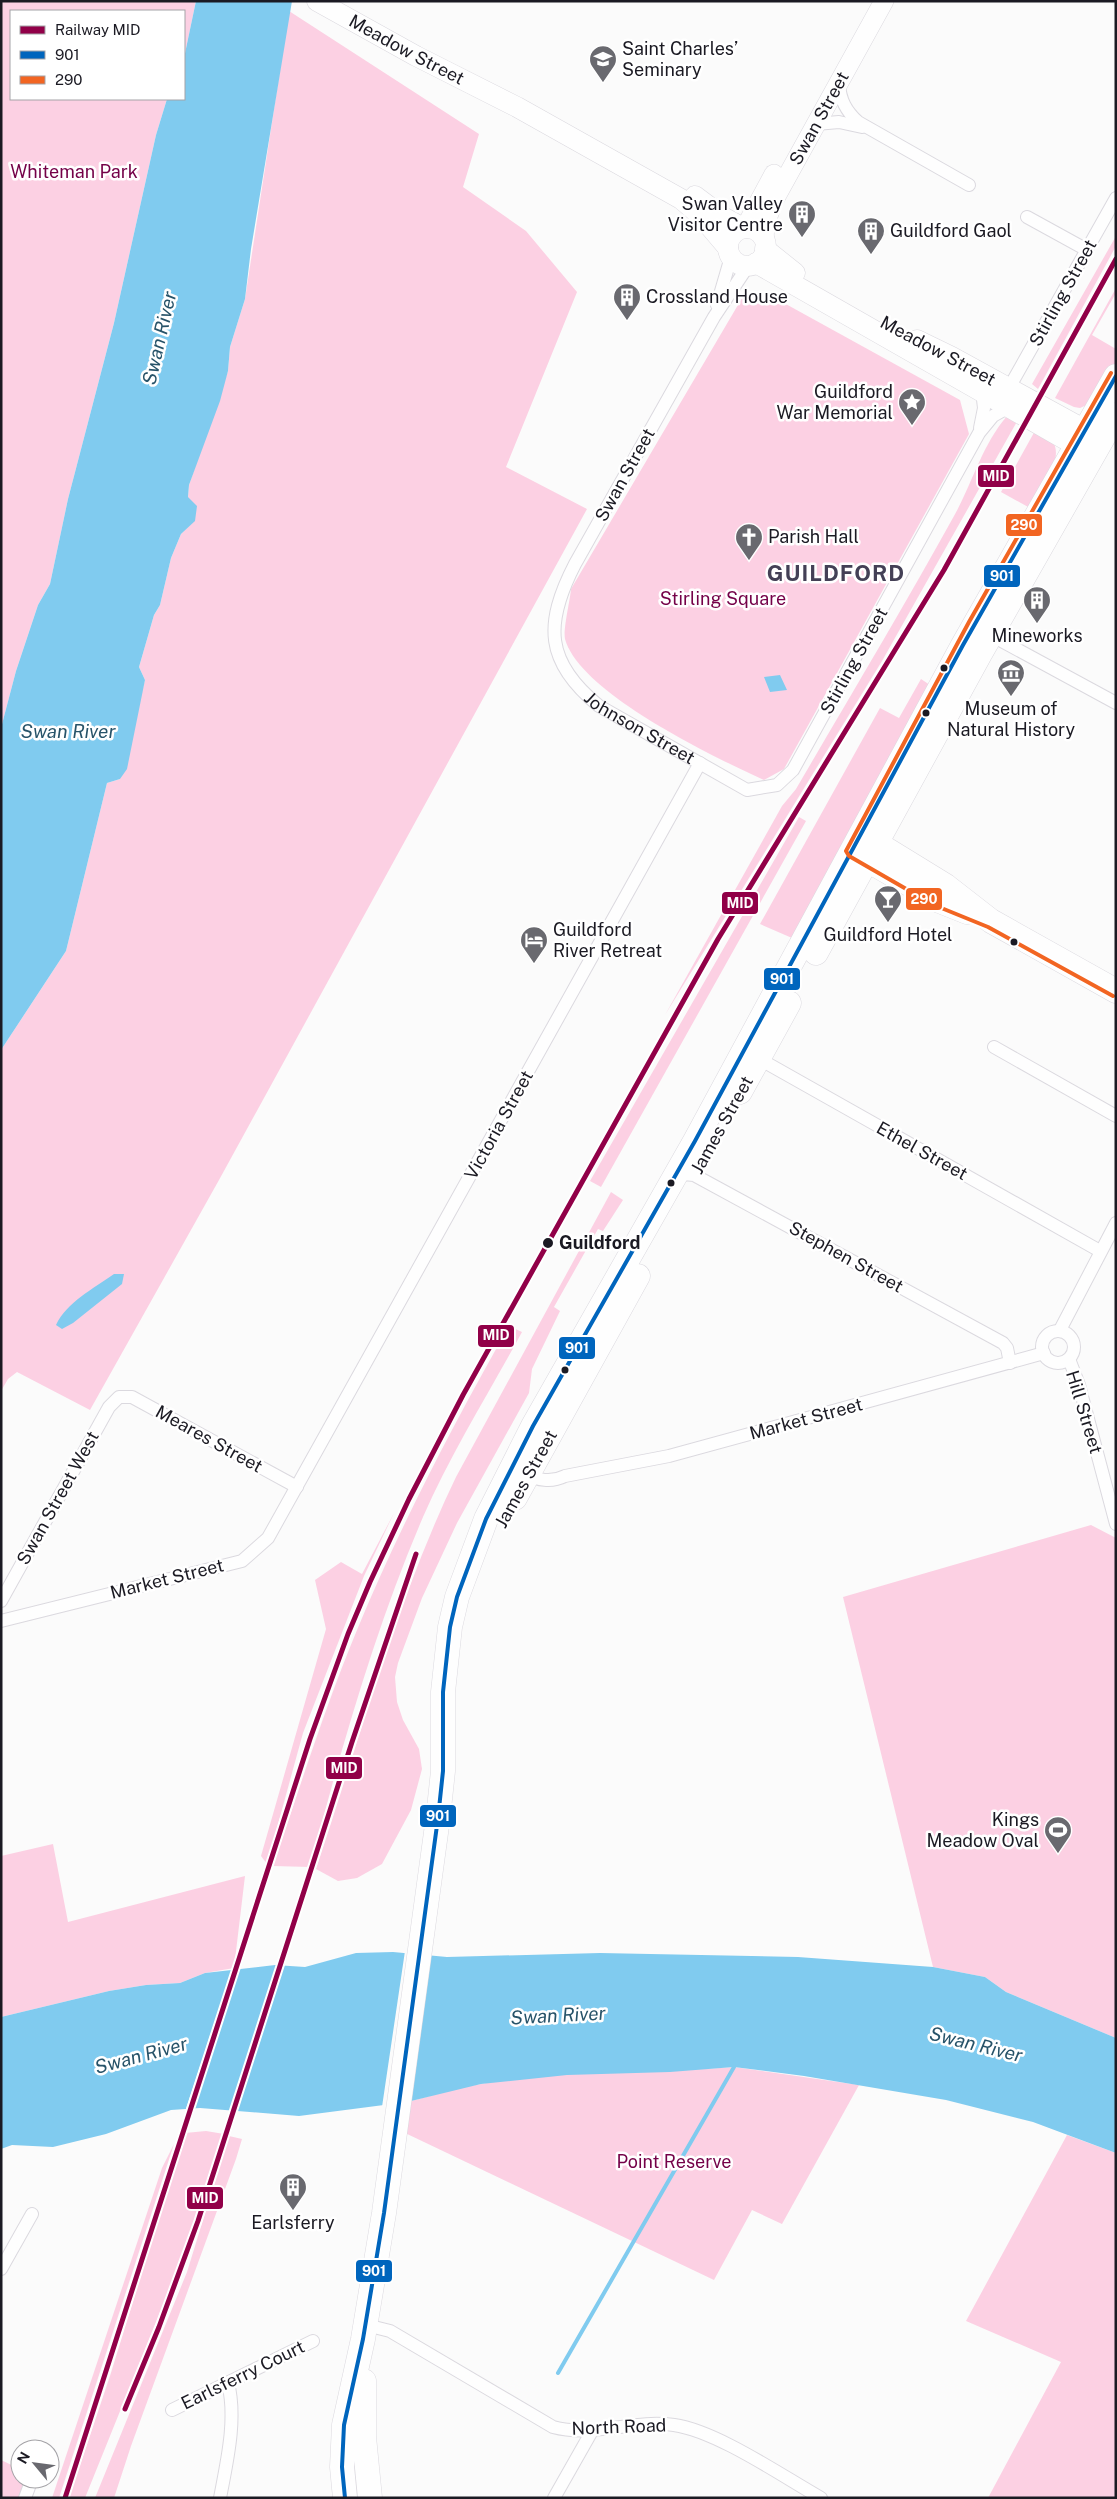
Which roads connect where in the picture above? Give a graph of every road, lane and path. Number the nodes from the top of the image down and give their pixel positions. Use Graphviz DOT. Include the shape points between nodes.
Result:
graph roads {
  1 [pos="873,1"];
  2 [pos="884,1"];
  3 [pos="323,4"];
  4 [pos="838,84"];
  5 [pos="816,124"];
  6 [pos="869,130"];
  7 [pos="969,185"];
  8 [pos="1116,198"];
  9 [pos="1027,217"];
  10 [pos="744,228"];
  11 [pos="1087,250"];
  12 [pos="749,254"];
  13 [pos="714,317"];
  14 [pos="1116,376"];
  15 [pos="982,392"];
  16 [pos="1009,398"];
  17 [pos="1116,415"];
  18 [pos="979,433"];
  19 [pos="1095,443"];
  20 [pos="983,630"];
  21 [pos="554,638"];
  22 [pos="1116,703"];
  23 [pos="700,763"];
  24 [pos="754,789"];
  25 [pos="864,847"];
  26 [pos="1116,992"];
  27 [pos="994,1047"];
  28 [pos="751,1054"];
  29 [pos="1116,1116"];
  30 [pos="694,1175"];
  31 [pos="670,1186"];
  32 [pos="1116,1223"];
  33 [pos="1100,1251"];
  34 [pos="1060,1330"];
  35 [pos="598,1348"];
  36 [pos="1044,1353"];
  37 [pos="1069,1359"];
  38 [pos="1010,1363"];
  39 [pos="119,1397"];
  40 [pos="546,1405"];
  41 [pos="522,1468"];
  42 [pos="297,1487"];
  43 [pos="1116,1524"];
  44 [pos="1,1601"];
  45 [pos="1,1621"];
  46 [pos="32,2214"];
  47 [pos="1,2269"];
  48 [pos="365,2332"];
  49 [pos="314,2341"];
  50 [pos="228,2383"];
  51 [pos="172,2410"];
  52 [pos="592,2431"];
  53 [pos="818,2497"];
  54 [pos="220,2498"];
  55 [pos="345,2498"];
  56 [pos="370,2498"];
  57 [pos="554,2498"];
  1 -- 10 [label="street, Swan Street"];
  2 -- 4 [label="street, Swan Street"];
  3 -- 10 [label="main road, Meadow Street" via="499,89 691,193"];
  3 -- 12 [label="main road, Meadow Street" via="681,199"];
  4 -- 5 [label="street, Swan Street"];
  4 -- 6 [label="street" via="846,108"];
  5 -- 6 [label="street" via="850,123"];
  5 -- 12 [label="street, Swan Street"];
  6 -- 7 [label="street"];
  8 -- 11 [label="street, Stirling Street"];
  9 -- 11 [label="street"];
  10 -- 12 [label="main road" via="731,237"];
  11 -- 16 [label="street, Stirling Street"];
  12 -- 13 [label="street, Swan Street"];
  12 -- 13 [label="street, Swan Street"];
  12 -- 15 [label="main road, Meadow Street"];
  12 -- 16 [label="main road, Meadow Street" via="788,268 932,349 952,357"];
  13 -- 21 [label="street, Swan Street" via="565,583 555,611"];
  14 -- 19 [label="highway, James Street"];
  15 -- 16 [label="main road, Meadow Street"];
  15 -- 18 [label="street, Stirling Street" via="984,408"];
  16 -- 18 [label="street, Stirling Street"];
  16 -- 19 [label="main road, Meadow Street"];
  17 -- 19 [label="highway, James Street"];
  18 -- 24 [label="street, Stirling Street" via="797,764 777,785"];
  19 -- 20 [label="highway, James Street"];
  20 -- 22 [label="street"];
  20 -- 25 [label="highway, James Street"];
  21 -- 23 [label="street, Johnson Street" via="564,668 583,693 599,706"];
  23 -- 24 [label="street, Johnson Street" via="747,790"];
  23 -- 42 [label="street, Victoria Street"];
  25 -- 26 [label="highway" via="937,900 991,921"];
  25 -- 28 [label="highway, James Street"];
  27 -- 29 [label="street"];
  28 -- 30 [label="highway, James Street"];
  28 -- 31 [label="highway, James Street"];
  28 -- 33 [label="street, Ethel Street"];
  30 -- 31 [label="street" via="683,1174"];
  30 -- 35 [label="highway, James Street"];
  30 -- 38 [label="street, Stephen Street" via="1003,1343"];
  31 -- 40 [label="highway, James Street"];
  32 -- 33 [label="street"];
  33 -- 34 [label="street"];
  34 -- 36 [label="street" via="1044,1340"];
  34 -- 37 [label="street" via="1071,1336 1074,1342"];
  35 -- 40 [label="highway" via="562,1401 555,1406"];
  35 -- 41 [label="highway, James Street"];
  36 -- 37 [label="street" via="1052,1362"];
  36 -- 38 [label="street, Market Street"];
  37 -- 43 [label="street, Hill Street"];
  38 -- 41 [label="street, Market Street" via="669,1456 565,1476 558,1472"];
  39 -- 42 [label="street, Meares Street" via="132,1397"];
  39 -- 44 [label="street, Swan Street West" via="109,1407"];
  40 -- 41 [label="highway, James Street"];
  41 -- 48 [label="highway, James Street" via="466,1596 445,1668 443,1771 438,1818"];
  42 -- 45 [label="street, Market Street" via="268,1538 242,1560"];
  46 -- 47 [label="street"];
  48 -- 52 [label="street, North Road" via="390,2331 553,2426 571,2431"];
  48 -- 55 [label="highway" via="344,2425 342,2467"];
  48 -- 56 [label="highway" via="364,2437"];
  49 -- 50 [label="street, Earlsferry Court"];
  50 -- 51 [label="street, Earlsferry Court"];
  50 -- 54 [label="street" via="232,2402"];
  52 -- 53 [label="street, North Road" via="662,2424 696,2431"];
  52 -- 57 [label="street"];
}
